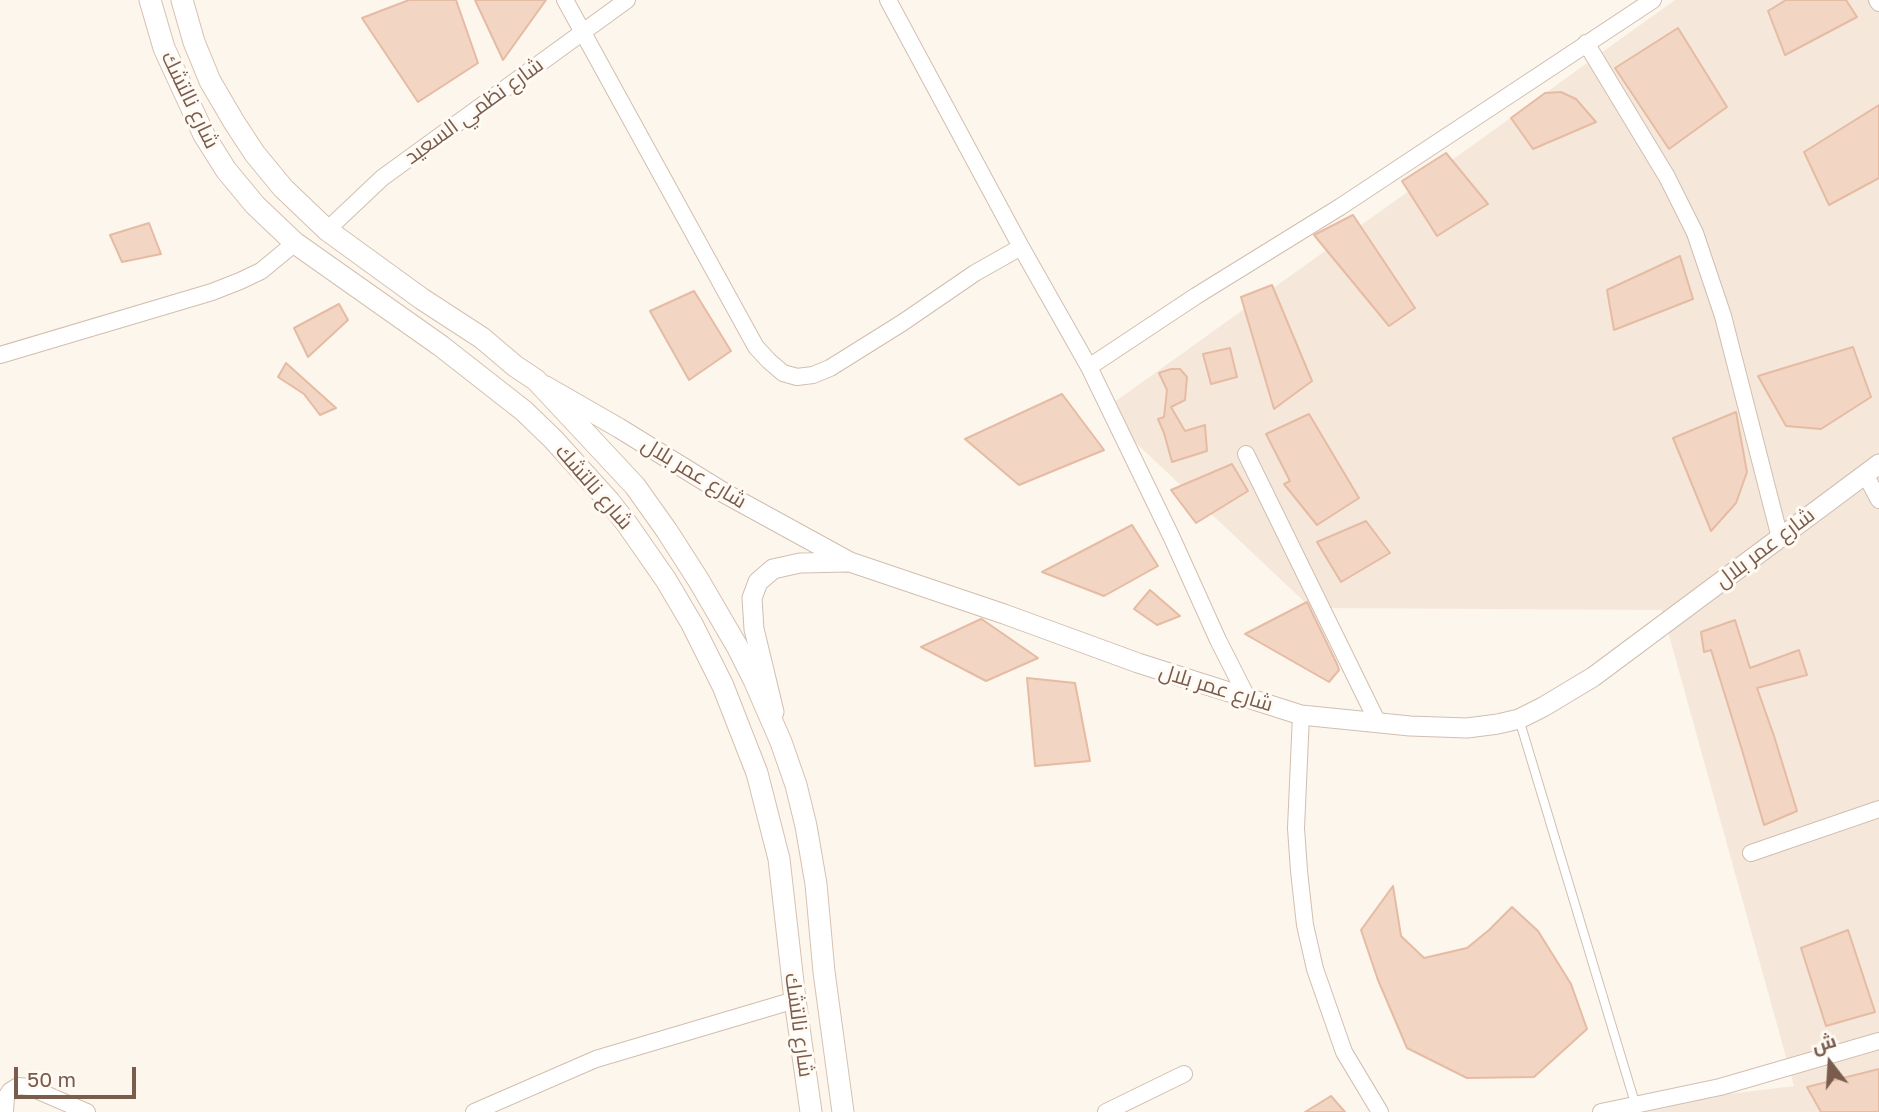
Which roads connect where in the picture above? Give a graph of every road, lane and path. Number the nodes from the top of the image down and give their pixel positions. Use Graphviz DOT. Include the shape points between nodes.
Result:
graph roads {
  1 [pos="150,0"];
  2 [pos="182,0"];
  3 [pos="565,0"];
  4 [pos="627,0"];
  5 [pos="888,0"];
  6 [pos="1653,0"];
  7 [pos="582,32"];
  8 [pos="1586,43"];
  9 [pos="327,230"];
  10 [pos="295,243"];
  11 [pos="1021,247"];
  12 [pos="0,355"];
  13 [pos="1089,367"];
  14 [pos="536,380"];
  15 [pos="1246,454"];
  16 [pos="1872,469"];
  17 [pos="1879,500"];
  18 [pos="1780,538"];
  19 [pos="849,562"];
  20 [pos="1247,697"];
  21 [pos="1301,715"];
  22 [pos="1519,719"];
  23 [pos="1378,723"];
  24 [pos="781,742"];
  25 [pos="1879,809"];
  26 [pos="1751,853"];
  27 [pos="795,1000"];
  28 [pos="1879,1041"];
  29 [pos="1184,1074"];
  30 [pos="1635,1104"];
  31 [pos="5,1112"];
  32 [pos="88,1112"];
  33 [pos="474,1112"];
  34 [pos="811,1112"];
  35 [pos="843,1112"];
  36 [pos="1106,1112"];
  37 [pos="1380,1112"];
  38 [pos="1601,1112"];
  1 -- 10 [label="main road, شارع نالتشك" via="164,48 204,135 255,205"];
  2 -- 9 [label="main road, شارع نالتشك" via="210,81 234,122 283,188"];
  3 -- 7 [label="street"];
  4 -- 7 [label="street, شارع نظمي السعيد"];
  5 -- 11 [label="street"];
  6 -- 8 [label="street"];
  7 -- 9 [label="street, شارع نظمي السعيد" via="382,178"];
  7 -- 11 [label="street" via="756,347 783,373 797,377 830,368"];
  8 -- 13 [label="street"];
  8 -- 18 [label="street" via="1667,177 1695,233 1723,316"];
  9 -- 14 [label="main road, شارع نالتشك"];
  10 -- 12 [label="street" via="261,271 212,292"];
  10 -- 27 [label="main road, شارع نالتشك" via="524,411 609,502 666,580 723,686 757,773 779,859"];
  11 -- 13 [label="street"];
  13 -- 20 [label="street"];
  14 -- 19 [label="street, شارع عمر بلال"];
  14 -- 24 [label="main road, شارع نالتشك" via="635,486 667,531 738,648"];
  15 -- 23 [label="street"];
  16 -- 17 [label="street"];
  16 -- 18 [label="street, شارع عمر بلال"];
  18 -- 22 [label="street, شارع عمر بلال" via="1593,677"];
  19 -- 20 [label="street, شارع عمر بلال"];
  19 -- 24 [label="street" via="800,563 774,569 758,582 752,598 754,629"];
  20 -- 21 [label="street, شارع عمر بلال"];
  21 -- 23 [label="street, شارع عمر بلال"];
  21 -- 37 [label="street" via="1296,828 1305,925 1344,1052"];
  22 -- 23 [label="street, شارع عمر بلال" via="1467,727"];
  22 -- 30 [label="lane"];
  24 -- 35 [label="main road, شارع نالتشك" via="796,785 816,884"];
  25 -- 26 [label="street"];
  27 -- 33 [label="street" via="596,1059"];
  27 -- 34 [label="main road, شارع نالتشك"];
  28 -- 30 [label="street" via="1720,1087"];
  29 -- 36 [label="street"];
  30 -- 38 [label="street"];
  31 -- 32 [label="street" via="6,1097 19,1086"];
}
